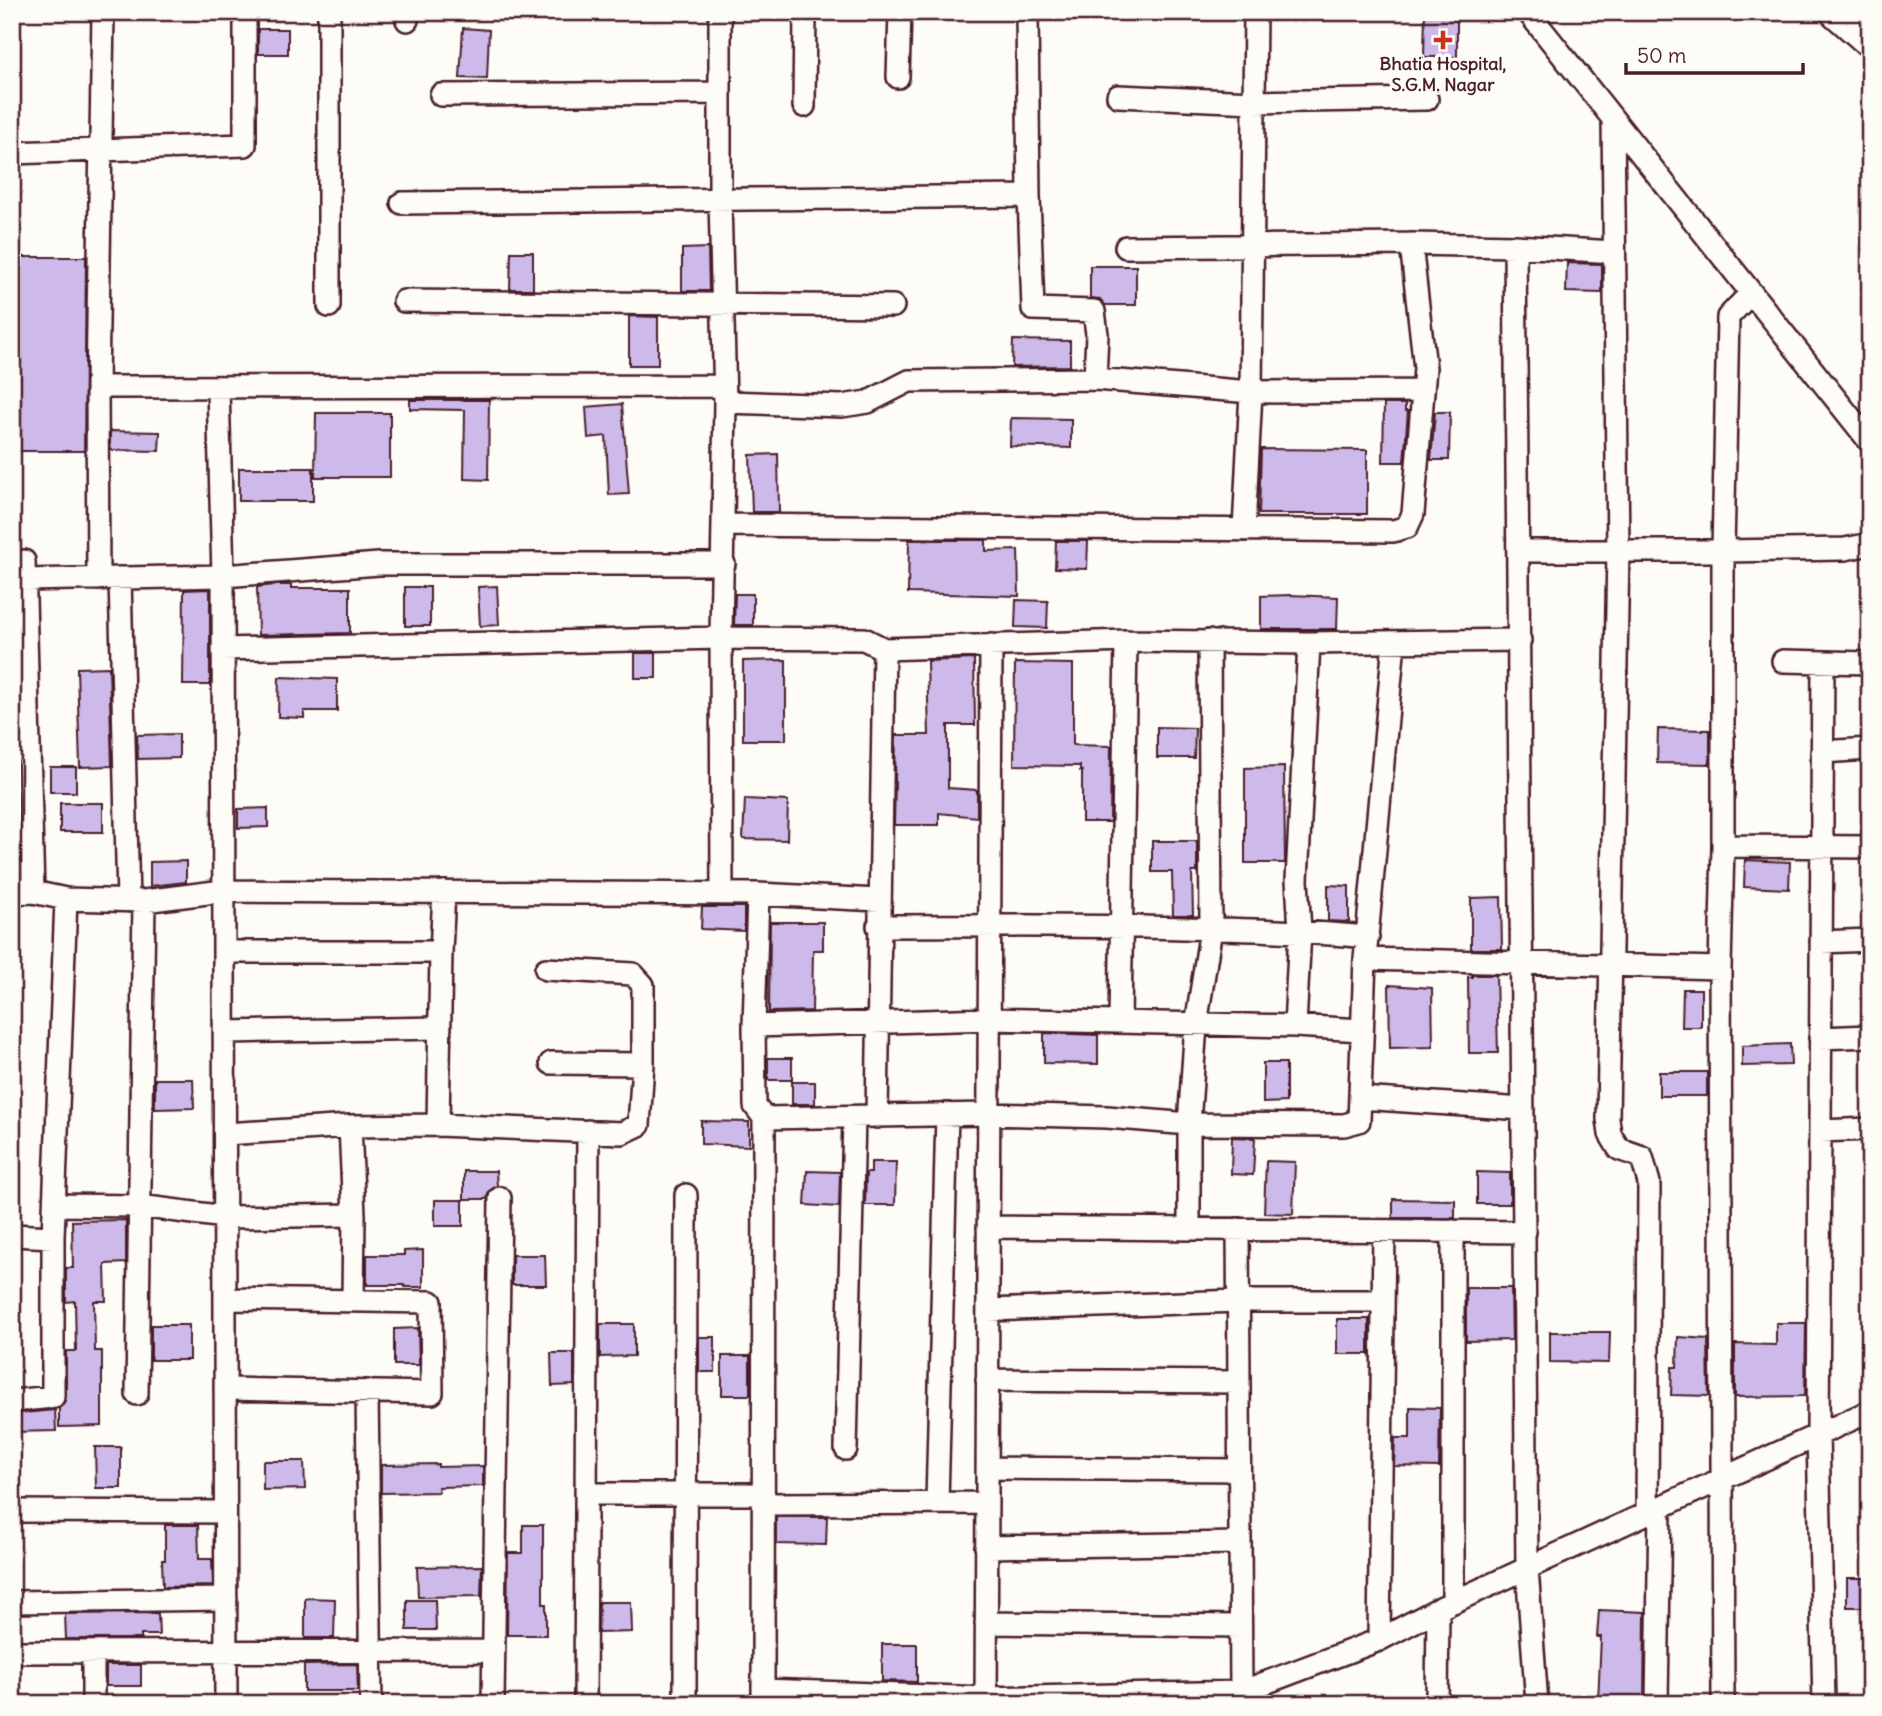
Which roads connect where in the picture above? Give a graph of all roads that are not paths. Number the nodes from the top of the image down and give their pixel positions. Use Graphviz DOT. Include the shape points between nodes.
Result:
graph roads {
  1 [pos="103,12"];
  2 [pos="245,12"];
  3 [pos="329,12"];
  4 [pos="720,12"];
  5 [pos="805,12"];
  6 [pos="900,12"];
  7 [pos="1027,12"];
  8 [pos="1255,12"];
  9 [pos="1528,12"];
  10 [pos="1836,12"];
  11 [pos="1870,43"];
  12 [pos="898,77"];
  13 [pos="719,93"];
  14 [pos="440,95"];
  15 [pos="1118,96"];
  16 [pos="1427,99"];
  17 [pos="1254,102"];
  18 [pos="804,106"];
  19 [pos="1613,119"];
  20 [pos="99,150"];
  21 [pos="12,153"];
  22 [pos="1029,196"];
  23 [pos="720,199"];
  24 [pos="402,202"];
  25 [pos="1411,244"];
  26 [pos="1252,246"];
  27 [pos="1515,246"];
  28 [pos="1126,247"];
  29 [pos="1614,252"];
  30 [pos="1751,293"];
  31 [pos="404,301"];
  32 [pos="724,304"];
  33 [pos="329,306"];
  34 [pos="893,306"];
  35 [pos="1095,379"];
  36 [pos="97,387"];
  37 [pos="218,387"];
  38 [pos="1423,391"];
  39 [pos="1251,392"];
  40 [pos="725,394"];
  41 [pos="1870,442"];
  42 [pos="725,525"];
  43 [pos="1244,530"];
  44 [pos="1870,544"];
  45 [pos="1618,550"];
  46 [pos="1519,551"];
  47 [pos="1723,551"];
  48 [pos="724,564"];
  49 [pos="223,576"];
  50 [pos="120,578"];
  51 [pos="98,579"];
  52 [pos="721,638"];
  53 [pos="1520,640"];
  54 [pos="1126,641"];
  55 [pos="1209,641"];
  56 [pos="1394,642"];
  57 [pos="1309,643"];
  58 [pos="991,645"];
  59 [pos="223,649"];
  60 [pos="884,649"];
  61 [pos="1783,662"];
  62 [pos="1823,663"];
  63 [pos="1870,663"];
  64 [pos="1870,749"];
  65 [pos="1822,752"];
  66 [pos="1723,846"];
  67 [pos="1870,847"];
  68 [pos="1822,848"];
  69 [pos="223,891"];
  70 [pos="22,892"];
  71 [pos="444,892"];
  72 [pos="722,894"];
  73 [pos="758,894"];
  74 [pos="66,899"];
  75 [pos="878,900"];
  76 [pos="136,901"];
  77 [pos="990,924"];
  78 [pos="878,926"];
  79 [pos="1123,927"];
  80 [pos="1211,929"];
  81 [pos="1300,931"];
  82 [pos="1870,940"];
  83 [pos="1821,942"];
  84 [pos="1367,948"];
  85 [pos="225,952"];
  86 [pos="440,952"];
  87 [pos="1522,963"];
  88 [pos="1612,965"];
  89 [pos="1720,968"];
  90 [pos="546,969"];
  91 [pos="989,1019"];
  92 [pos="878,1021"];
  93 [pos="1120,1021"];
  94 [pos="1196,1025"];
  95 [pos="754,1026"];
  96 [pos="1296,1026"];
  97 [pos="440,1028"];
  98 [pos="1361,1030"];
  99 [pos="225,1032"];
  100 [pos="1870,1037"];
  101 [pos="1820,1038"];
  102 [pos="551,1063"];
  103 [pos="643,1064"];
  104 [pos="1361,1098"];
  105 [pos="1524,1109"];
  106 [pos="947,1114"];
  107 [pos="989,1114"];
  108 [pos="853,1117"];
  109 [pos="877,1117"];
  110 [pos="764,1118"];
  111 [pos="1189,1124"];
  112 [pos="438,1125"];
  113 [pos="350,1126"];
  114 [pos="1870,1129"];
  115 [pos="588,1131"];
  116 [pos="1820,1131"];
  117 [pos="225,1134"];
  118 [pos="686,1195"];
  119 [pos="500,1198"];
  120 [pos="55,1205"];
  121 [pos="139,1206"];
  122 [pos="225,1216"];
  123 [pos="355,1216"];
  124 [pos="988,1227"];
  125 [pos="1189,1227"];
  126 [pos="1238,1229"];
  127 [pos="1384,1231"];
  128 [pos="1453,1231"];
  129 [pos="1525,1232"];
  130 [pos="12,1235"];
  131 [pos="53,1237"];
  132 [pos="225,1300"];
  133 [pos="353,1301"];
  134 [pos="1238,1301"];
  135 [pos="1383,1301"];
  136 [pos="988,1310"];
  137 [pos="987,1380"];
  138 [pos="1239,1382"];
  139 [pos="225,1389"];
  140 [pos="367,1391"];
  141 [pos="137,1394"];
  142 [pos="12,1401"];
  143 [pos="1870,1411"];
  144 [pos="1818,1434"];
  145 [pos="846,1449"];
  146 [pos="987,1468"];
  147 [pos="1239,1470"];
  148 [pos="1722,1479"];
  149 [pos="586,1493"];
  150 [pos="685,1494"];
  151 [pos="764,1499"];
  152 [pos="937,1503"];
  153 [pos="987,1503"];
  154 [pos="1654,1510"];
  155 [pos="12,1511"];
  156 [pos="225,1512"];
  157 [pos="1240,1543"];
  158 [pos="986,1547"];
  159 [pos="1527,1568"];
  160 [pos="226,1599"];
  161 [pos="12,1602"];
  162 [pos="1445,1606"];
  163 [pos="986,1623"];
  164 [pos="1240,1626"];
  165 [pos="1379,1640"];
  166 [pos="226,1650"];
  167 [pos="370,1650"];
  168 [pos="492,1650"];
  169 [pos="12,1652"];
  170 [pos="93,1653"];
  171 [pos="1241,1692"];
  172 [pos="763,1697"];
  173 [pos="986,1701"];
  174 [pos="93,1704"];
  175 [pos="226,1704"];
  176 [pos="371,1704"];
  177 [pos="493,1704"];
  178 [pos="585,1704"];
  179 [pos="685,1704"];
  180 [pos="1437,1704"];
  181 [pos="1537,1704"];
  182 [pos="1657,1704"];
  183 [pos="1723,1704"];
  184 [pos="1824,1704"];
  1 -- 20 [label="street"];
  2 -- 20 [label="street" via="245,145"];
  3 -- 33 [label="street"];
  4 -- 13 [label="street"];
  5 -- 18 [label="street"];
  6 -- 12 [label="street"];
  7 -- 22 [label="street"];
  8 -- 17 [label="street"];
  9 -- 19 [label="street"];
  10 -- 11 [label="street"];
  13 -- 14 [label="street"];
  13 -- 23 [label="street"];
  15 -- 17 [label="street"];
  16 -- 17 [label="street"];
  17 -- 26 [label="street"];
  19 -- 29 [label="street"];
  19 -- 30 [label="street"];
  20 -- 21 [label="street"];
  20 -- 36 [label="street"];
  22 -- 23 [label="street"];
  22 -- 35 [label="street" via="1033,309 1094,311"];
  23 -- 24 [label="street"];
  23 -- 32 [label="street"];
  25 -- 26 [label="street"];
  25 -- 27 [label="street"];
  25 -- 38 [label="street" via="1425,368"];
  26 -- 28 [label="street"];
  26 -- 39 [label="street"];
  27 -- 29 [label="street"];
  27 -- 46 [label="street"];
  29 -- 45 [label="street"];
  30 -- 41 [label="street"];
  30 -- 47 [label="street" via="1728,317"];
  31 -- 32 [label="street"];
  32 -- 34 [label="street"];
  32 -- 40 [label="street"];
  35 -- 39 [label="street"];
  35 -- 40 [label="street" via="909,381 868,402 842,405"];
  36 -- 37 [label="street"];
  36 -- 51 [label="street"];
  37 -- 40 [label="street"];
  37 -- 49 [label="street"];
  38 -- 39 [label="street"];
  38 -- 43 [label="street" via="1413,514 1406,527 1393,531"];
  39 -- 43 [label="street"];
  40 -- 42 [label="street"];
  42 -- 43 [label="street"];
  42 -- 48 [label="street"];
  44 -- 47 [label="street" via="1845,549"];
  45 -- 46 [label="street"];
  45 -- 47 [label="street"];
  45 -- 88 [label="street"];
  46 -- 53 [label="street"];
  47 -- 66 [label="street"];
  48 -- 49 [label="street" via="380,564"];
  48 -- 52 [label="street"];
  49 -- 50 [label="street"];
  49 -- 59 [label="street"];
  50 -- 51 [label="street"];
  50 -- 76 [label="street"];
  51 -- 70 [label="street" via="24,570"];
  52 -- 59 [label="street"];
  52 -- 60 [label="street" via="864,639"];
  52 -- 72 [label="street"];
  53 -- 56 [label="street"];
  53 -- 87 [label="street"];
  54 -- 55 [label="street"];
  54 -- 58 [label="street"];
  54 -- 79 [label="street"];
  55 -- 57 [label="street"];
  55 -- 80 [label="street"];
  56 -- 57 [label="street"];
  56 -- 84 [label="street"];
  57 -- 81 [label="street" via="1297,880"];
  58 -- 60 [label="street"];
  58 -- 77 [label="street"];
  59 -- 69 [label="street"];
  60 -- 75 [label="street"];
  61 -- 62 [label="street"];
  62 -- 63 [label="street"];
  62 -- 65 [label="street"];
  64 -- 65 [label="street"];
  65 -- 68 [label="street"];
  66 -- 68 [label="street"];
  66 -- 89 [label="street"];
  67 -- 68 [label="street"];
  68 -- 83 [label="street"];
  69 -- 71 [label="street"];
  69 -- 76 [label="street"];
  69 -- 85 [label="street"];
  70 -- 74 [label="street"];
  71 -- 72 [label="street"];
  71 -- 86 [label="street"];
  72 -- 73 [label="street"];
  73 -- 75 [label="street"];
  73 -- 95 [label="street"];
  74 -- 76 [label="street"];
  74 -- 120 [label="street"];
  75 -- 78 [label="street"];
  76 -- 121 [label="street"];
  77 -- 78 [label="street"];
  77 -- 79 [label="street"];
  77 -- 91 [label="street"];
  78 -- 92 [label="street"];
  79 -- 80 [label="street"];
  79 -- 93 [label="street"];
  80 -- 81 [label="street"];
  80 -- 94 [label="street"];
  81 -- 84 [label="street"];
  81 -- 96 [label="street"];
  82 -- 83 [label="street"];
  83 -- 101 [label="street"];
  84 -- 87 [label="street"];
  84 -- 98 [label="street"];
  85 -- 86 [label="street"];
  85 -- 99 [label="street"];
  86 -- 97 [label="street"];
  87 -- 88 [label="street"];
  87 -- 105 [label="street"];
  88 -- 89 [label="street"];
  88 -- 154 [label="street" via="1610,1133 1619,1149 1642,1157 1649,1183"];
  89 -- 148 [label="street"];
  90 -- 103 [label="street" via="633,974 643,985"];
  91 -- 92 [label="street"];
  91 -- 93 [label="street"];
  91 -- 107 [label="street"];
  92 -- 95 [label="street"];
  92 -- 109 [label="street"];
  93 -- 94 [label="street"];
  94 -- 96 [label="street"];
  94 -- 111 [label="street"];
  95 -- 110 [label="street" via="755,1106"];
  96 -- 98 [label="street"];
  97 -- 99 [label="street"];
  97 -- 112 [label="street"];
  98 -- 104 [label="street"];
  99 -- 117 [label="street"];
  100 -- 101 [label="street"];
  101 -- 116 [label="street"];
  102 -- 103 [label="street"];
  103 -- 115 [label="street" via="639,1125 622,1133"];
  104 -- 105 [label="street"];
  104 -- 111 [label="street" via="1359,1121 1344,1125"];
  105 -- 129 [label="street"];
  106 -- 107 [label="street"];
  106 -- 109 [label="street"];
  106 -- 152 [label="street"];
  107 -- 111 [label="street"];
  107 -- 124 [label="street"];
  108 -- 109 [label="street"];
  108 -- 110 [label="street"];
  108 -- 145 [label="street"];
  110 -- 151 [label="street"];
  111 -- 125 [label="street"];
  112 -- 113 [label="street"];
  112 -- 115 [label="street"];
  113 -- 117 [label="street"];
  113 -- 123 [label="street"];
  114 -- 116 [label="street"];
  115 -- 149 [label="street"];
  116 -- 144 [label="street"];
  117 -- 122 [label="street"];
  118 -- 150 [label="street"];
  119 -- 168 [label="street"];
  120 -- 121 [label="street"];
  120 -- 131 [label="street"];
  121 -- 122 [label="street"];
  121 -- 141 [label="street"];
  122 -- 123 [label="street"];
  122 -- 132 [label="street"];
  123 -- 133 [label="street"];
  124 -- 125 [label="street"];
  124 -- 136 [label="street"];
  125 -- 126 [label="street"];
  126 -- 127 [label="street"];
  126 -- 134 [label="street"];
  127 -- 128 [label="street"];
  127 -- 135 [label="street"];
  128 -- 129 [label="street"];
  128 -- 162 [label="street"];
  129 -- 159 [label="street"];
  130 -- 131 [label="street"];
  131 -- 142 [label="street" via="52,1397"];
  132 -- 133 [label="street"];
  132 -- 139 [label="street"];
  133 -- 140 [label="street" via="431,1302 432,1393"];
  134 -- 135 [label="street"];
  134 -- 136 [label="street"];
  134 -- 138 [label="street"];
  135 -- 165 [label="street"];
  136 -- 137 [label="street"];
  137 -- 138 [label="street"];
  137 -- 146 [label="street"];
  138 -- 147 [label="street"];
  139 -- 140 [label="street"];
  139 -- 156 [label="street"];
  140 -- 167 [label="street"];
  143 -- 144 [label="street"];
  144 -- 148 [label="street"];
  144 -- 184 [label="street"];
  146 -- 147 [label="street"];
  146 -- 153 [label="street"];
  147 -- 157 [label="street"];
  148 -- 154 [label="street"];
  148 -- 183 [label="street"];
  149 -- 150 [label="street"];
  149 -- 178 [label="street"];
  150 -- 151 [label="street"];
  150 -- 179 [label="street"];
  151 -- 152 [label="street"];
  151 -- 172 [label="street"];
  152 -- 153 [label="street"];
  153 -- 158 [label="street"];
  154 -- 159 [label="street"];
  154 -- 182 [label="street"];
  155 -- 156 [label="street"];
  156 -- 160 [label="street"];
  157 -- 158 [label="street"];
  157 -- 164 [label="street"];
  158 -- 163 [label="street"];
  159 -- 162 [label="street"];
  159 -- 181 [label="street"];
  160 -- 161 [label="street"];
  160 -- 166 [label="street"];
  162 -- 165 [label="street"];
  162 -- 180 [label="street"];
  163 -- 164 [label="street"];
  163 -- 173 [label="street"];
  164 -- 171 [label="street"];
  165 -- 171 [label="street"];
  166 -- 167 [label="street"];
  166 -- 170 [label="street"];
  166 -- 175 [label="street"];
  167 -- 168 [label="street"];
  167 -- 176 [label="street"];
  168 -- 177 [label="street"];
  169 -- 170 [label="street"];
  170 -- 174 [label="street"];
  171 -- 173 [label="street"];
  172 -- 173 [label="street"];
}
